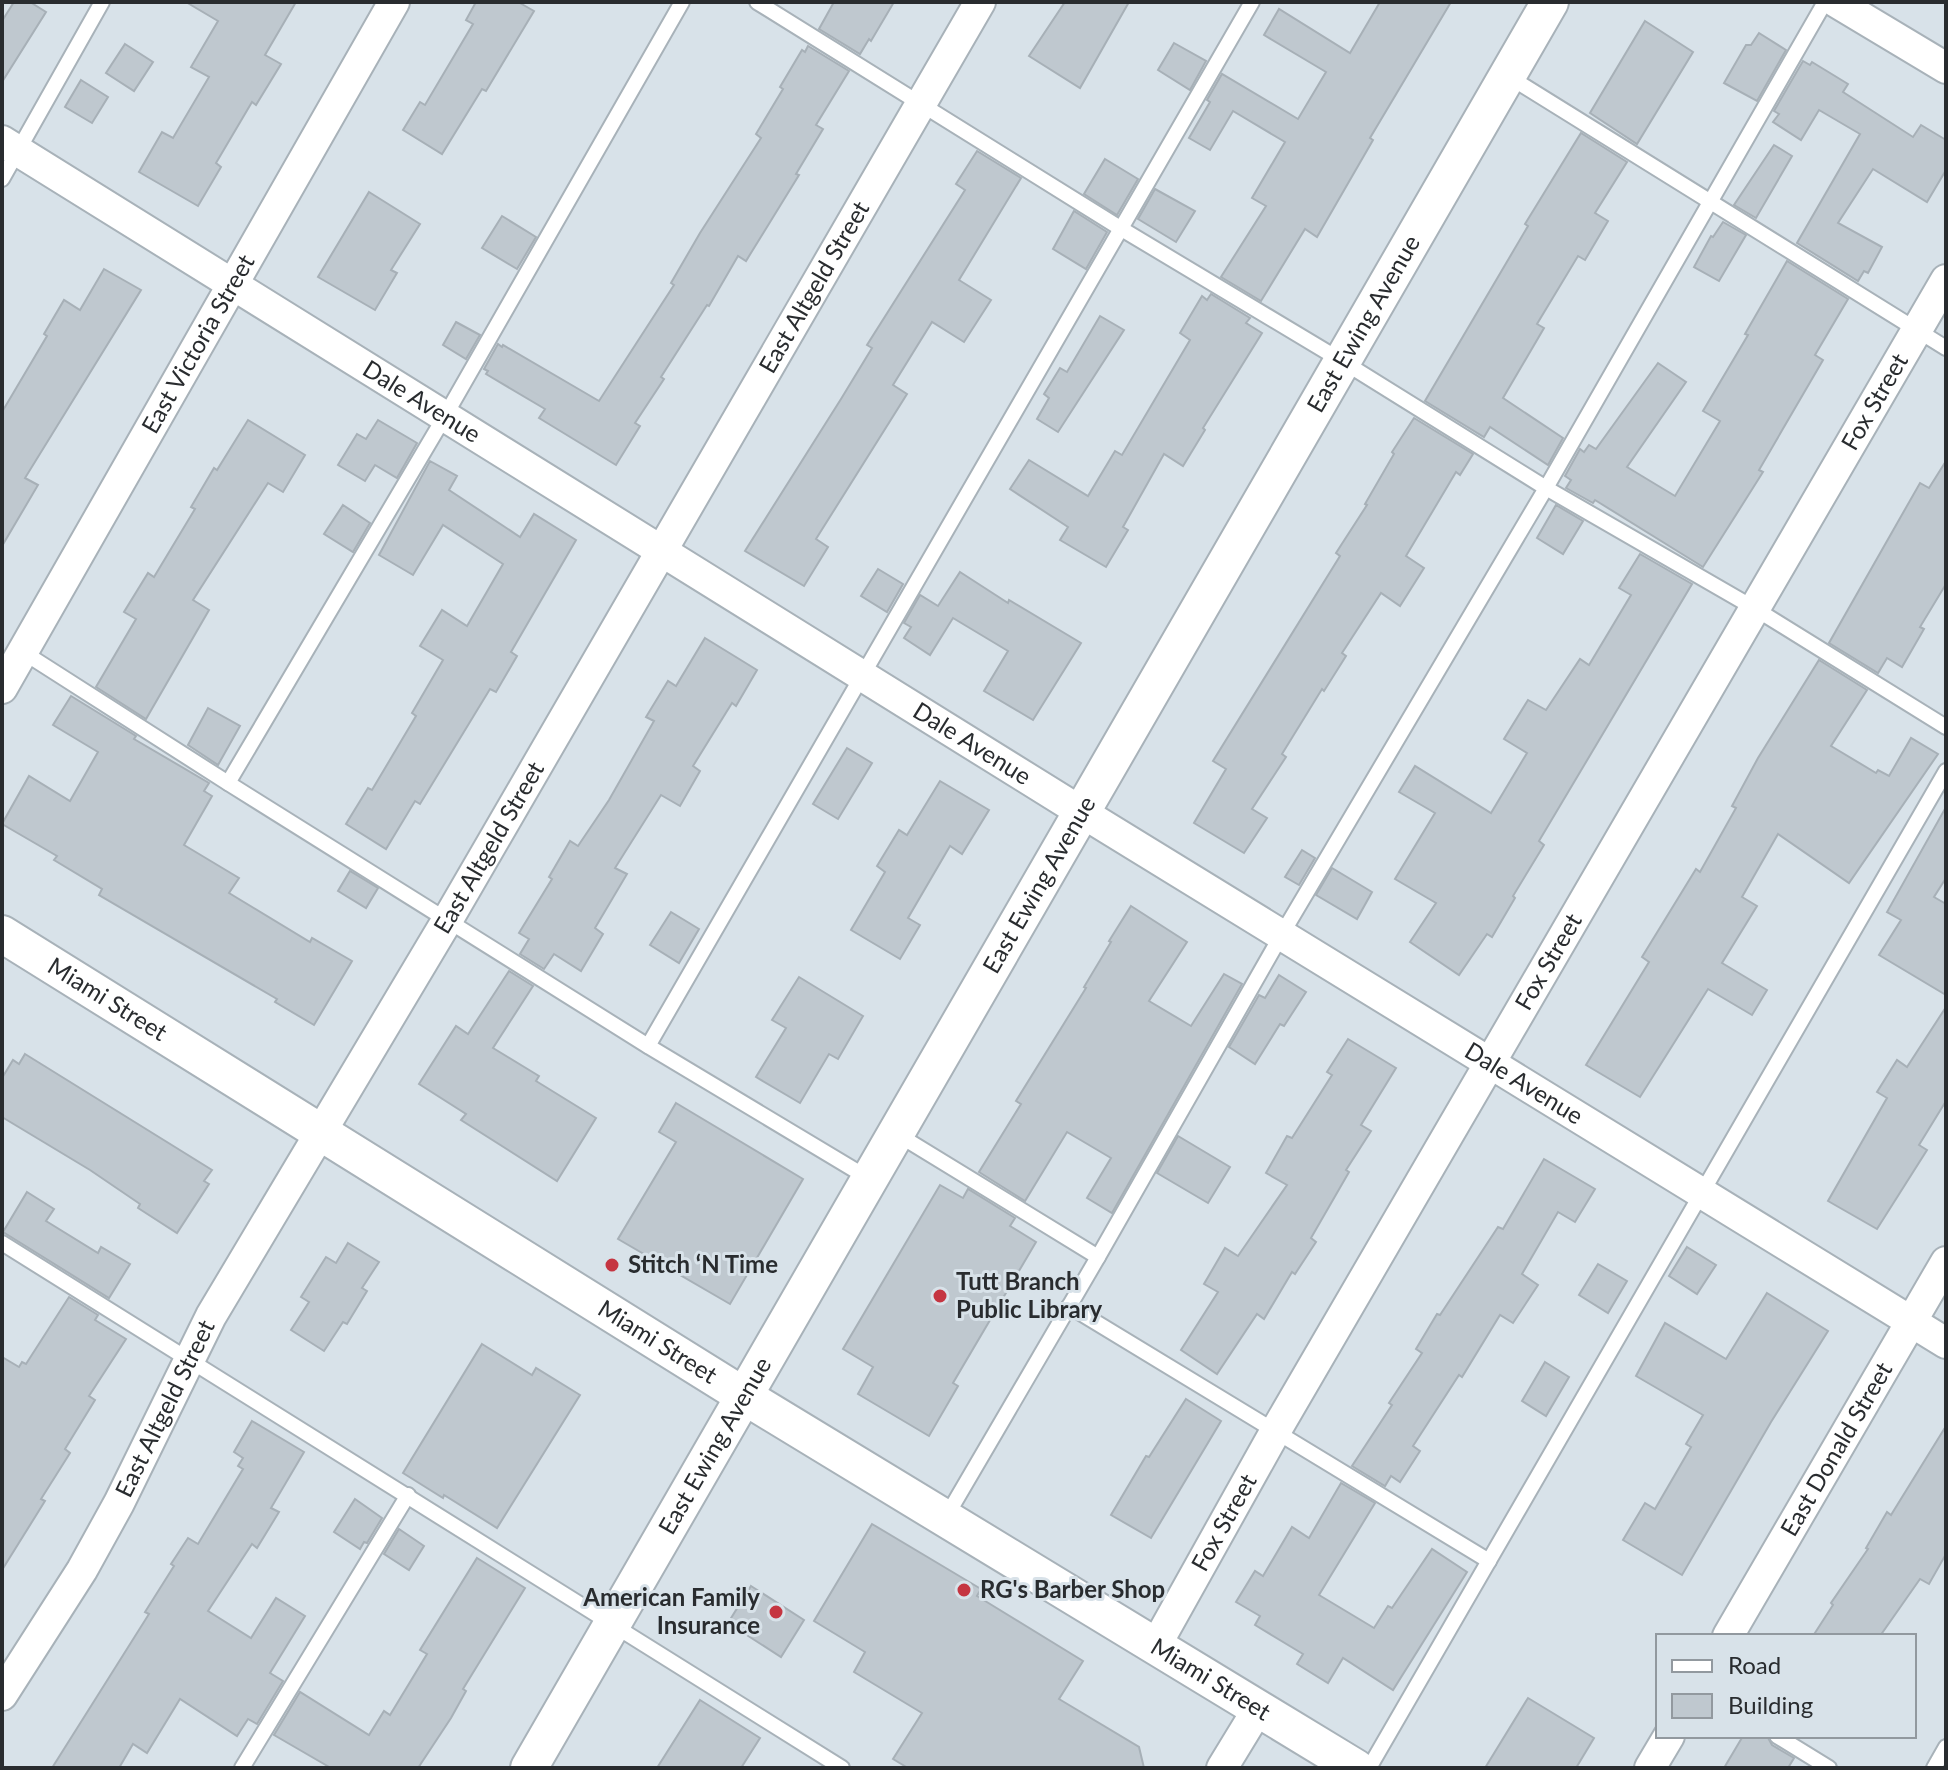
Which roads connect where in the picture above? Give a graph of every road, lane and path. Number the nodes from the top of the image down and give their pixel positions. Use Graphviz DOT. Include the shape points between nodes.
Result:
graph roads {
  1 [pos="102,2"];
  2 [pos="394,2"];
  3 [pos="682,2"];
  4 [pos="757,2"];
  5 [pos="980,2"];
  6 [pos="1252,2"];
  7 [pos="1550,2"];
  8 [pos="1825,2"];
  9 [pos="1836,2"];
  10 [pos="1946,68"];
  11 [pos="1507,76"];
  12 [pos="922,103"];
  13 [pos="10,146"];
  14 [pos="2,179"];
  15 [pos="1710,202"];
  16 [pos="1120,228"];
  17 [pos="1946,280"];
  18 [pos="234,284"];
  19 [pos="1916,329"];
  20 [pos="1946,348"];
  21 [pos="1342,361"];
  22 [pos="445,416"];
  23 [pos="1546,488"];
  24 [pos="662,550"];
  25 [pos="1754,608"];
  26 [pos="23,652"];
  27 [pos="862,674"];
  28 [pos="2,688"];
  29 [pos="1946,727"];
  30 [pos="1946,771"];
  31 [pos="228,783"];
  32 [pos="1083,813"];
  33 [pos="448,919"];
  34 [pos="2,934"];
  35 [pos="1282,934"];
  36 [pos="648,1046"];
  37 [pos="1490,1063"];
  38 [pos="321,1133"];
  39 [pos="896,1134"];
  40 [pos="871,1180"];
  41 [pos="1700,1193"];
  42 [pos="2,1243"];
  43 [pos="1098,1257"];
  44 [pos="1946,1262"];
  45 [pos="1069,1306"];
  46 [pos="1912,1322"];
  47 [pos="1946,1343"];
  48 [pos="189,1361"];
  49 [pos="744,1396"];
  50 [pos="1275,1432"];
  51 [pos="408,1495"];
  52 [pos="945,1517"];
  53 [pos="1489,1561"];
  54 [pos="613,1624"];
  55 [pos="1729,1634"];
  56 [pos="1156,1645"];
  57 [pos="2,1695"];
  58 [pos="1258,1709"];
  59 [pos="1668,1738"];
  60 [pos="1780,1738"];
  61 [pos="1946,1747"];
  62 [pos="242,1768"];
  63 [pos="529,1768"];
  64 [pos="842,1768"];
  65 [pos="1222,1768"];
  66 [pos="1356,1768"];
  67 [pos="1369,1768"];
  68 [pos="1650,1768"];
  69 [pos="1829,1768"];
  70 [pos="1934,1768"];
  1 -- 13 [label="lane"];
  2 -- 18 [label="street, East Victoria Street"];
  3 -- 22 [label="lane"];
  4 -- 12 [label="lane"];
  5 -- 12 [label="street, East Altgeld Street"];
  6 -- 16 [label="lane"];
  7 -- 11 [label="street, East Ewing Avenue"];
  8 -- 15 [label="lane"];
  9 -- 10 [label="street"];
  11 -- 15 [label="lane"];
  11 -- 21 [label="street, East Ewing Avenue"];
  12 -- 16 [label="lane"];
  12 -- 24 [label="street, East Altgeld Street"];
  13 -- 14 [label="lane"];
  13 -- 18 [label="street, Dale Avenue"];
  15 -- 19 [label="lane"];
  15 -- 23 [label="lane"];
  16 -- 21 [label="lane"];
  16 -- 27 [label="lane"];
  17 -- 19 [label="street, Fox Street"];
  18 -- 22 [label="street, Dale Avenue"];
  18 -- 26 [label="street, East Victoria Street"];
  19 -- 20 [label="lane"];
  19 -- 25 [label="street, Fox Street"];
  21 -- 23 [label="lane"];
  21 -- 32 [label="street, East Ewing Avenue"];
  22 -- 24 [label="street, Dale Avenue"];
  22 -- 31 [label="lane"];
  23 -- 25 [label="lane"];
  23 -- 35 [label="lane"];
  24 -- 27 [label="street, Dale Avenue"];
  24 -- 33 [label="street, East Altgeld Street"];
  25 -- 29 [label="lane"];
  25 -- 37 [label="street, Fox Street"];
  26 -- 28 [label="street, East Victoria Street"];
  26 -- 31 [label="lane"];
  27 -- 32 [label="street, Dale Avenue"];
  27 -- 36 [label="lane"];
  30 -- 41 [label="lane"];
  31 -- 33 [label="lane"];
  32 -- 35 [label="street, Dale Avenue"];
  32 -- 39 [label="street, East Ewing Avenue"];
  33 -- 36 [label="lane"];
  33 -- 38 [label="street, East Altgeld Street"];
  34 -- 38 [label="street, Miami Street"];
  35 -- 37 [label="street, Dale Avenue"];
  35 -- 43 [label="lane"];
  36 -- 40 [label="lane"];
  37 -- 41 [label="street, Dale Avenue"];
  37 -- 50 [label="street, Fox Street"];
  38 -- 48 [label="street, East Altgeld Street"];
  38 -- 49 [label="street, Miami Street"];
  39 -- 40 [label="street, East Ewing Avenue"];
  39 -- 43 [label="lane"];
  40 -- 49 [label="street, East Ewing Avenue"];
  41 -- 46 [label="street, Dale Avenue"];
  41 -- 53 [label="lane"];
  42 -- 48 [label="lane"];
  43 -- 45 [label="lane"];
  44 -- 46 [label="street, East Donald Street"];
  45 -- 50 [label="lane"];
  45 -- 52 [label="lane"];
  46 -- 47 [label="street, Dale Avenue"];
  46 -- 55 [label="street, East Donald Street"];
  48 -- 51 [label="lane"];
  48 -- 57 [label="street, East Altgeld Street" via="82,1570"];
  49 -- 52 [label="street, Miami Street"];
  49 -- 54 [label="street, East Ewing Avenue"];
  50 -- 53 [label="lane"];
  50 -- 56 [label="street, Fox Street"];
  51 -- 54 [label="lane"];
  51 -- 62 [label="lane"];
  52 -- 56 [label="street, Miami Street"];
  53 -- 67 [label="lane"];
  54 -- 63 [label="street, East Ewing Avenue"];
  54 -- 64 [label="lane"];
  56 -- 58 [label="street, Miami Street"];
  58 -- 65 [label="street"];
  58 -- 66 [label="street, Miami Street"];
  59 -- 68 [label="street"];
  60 -- 69 [label="lane"];
  61 -- 70 [label="lane"];
}
